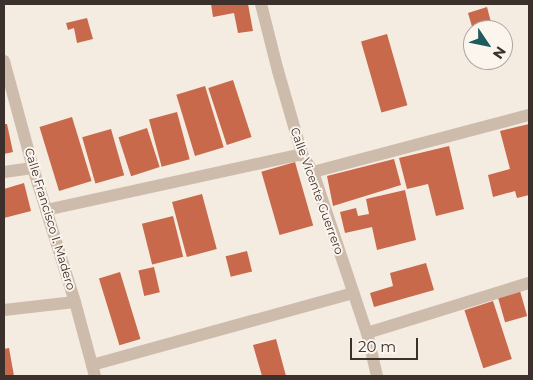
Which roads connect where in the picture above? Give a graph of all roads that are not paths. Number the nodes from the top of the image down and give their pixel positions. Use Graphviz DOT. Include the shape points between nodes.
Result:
graph roads {
  1 [pos="261,4"];
  2 [pos="4,61"];
  3 [pos="529,115"];
  4 [pos="302,154"];
  5 [pos="33,168"];
  6 [pos="4,172"];
  7 [pos="313,172"];
  8 [pos="46,210"];
  9 [pos="529,283"];
  10 [pos="353,293"];
  11 [pos="75,302"];
  12 [pos="4,310"];
  13 [pos="367,333"];
  14 [pos="93,371"];
  15 [pos="377,376"];
  1 -- 4 [label="street, Calle Vicente Guerrero"];
  2 -- 5 [label="street, Calle Francisco I. Madero"];
  3 -- 7 [label="street"];
  4 -- 7 [label="street, Calle Vicente Guerrero"];
  4 -- 8 [label="street"];
  5 -- 6 [label="street"];
  5 -- 8 [label="street, Calle Francisco I. Madero"];
  7 -- 10 [label="street, Calle Vicente Guerrero"];
  8 -- 11 [label="street, Calle Francisco I. Madero"];
  9 -- 13 [label="street"];
  10 -- 13 [label="street, Calle Vicente Guerrero"];
  10 -- 14 [label="street"];
  11 -- 12 [label="street"];
  11 -- 14 [label="street, Calle Francisco I. Madero"];
  13 -- 15 [label="street, Calle Vicente Guerrero"];
}
